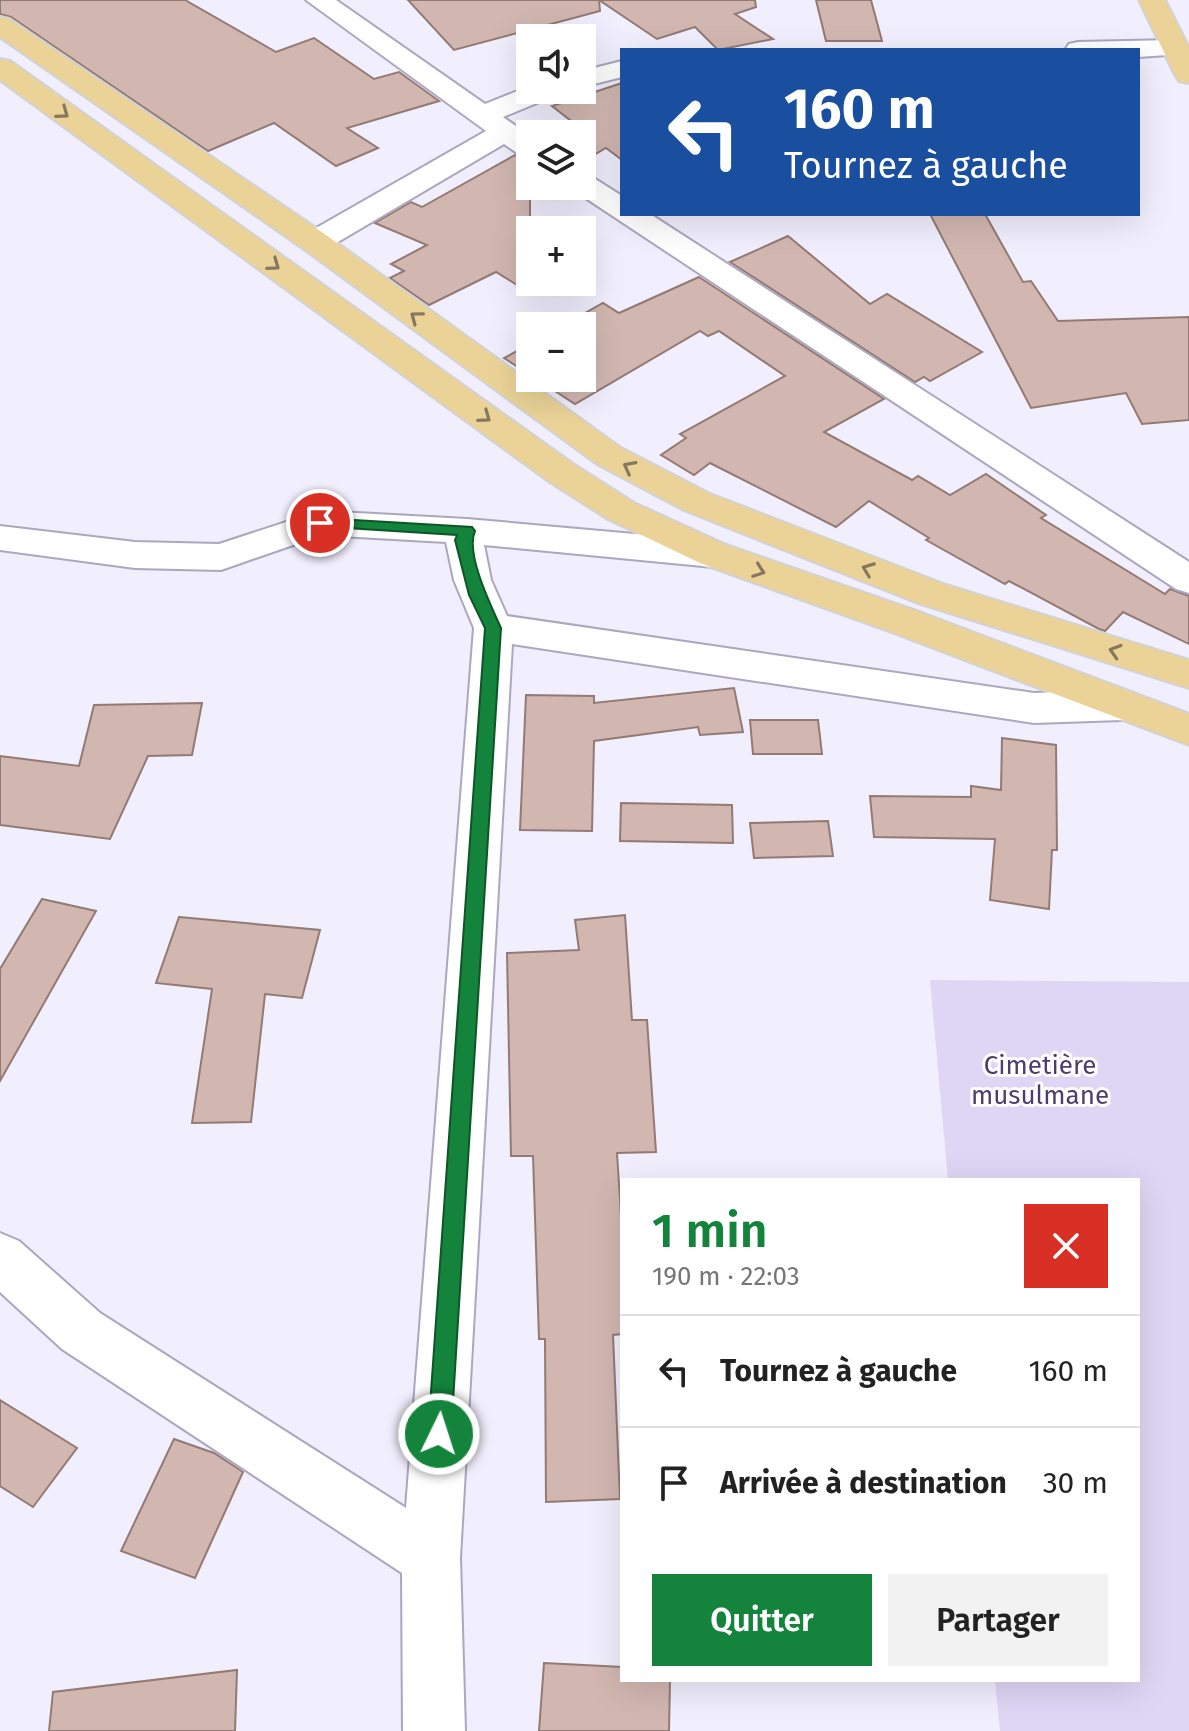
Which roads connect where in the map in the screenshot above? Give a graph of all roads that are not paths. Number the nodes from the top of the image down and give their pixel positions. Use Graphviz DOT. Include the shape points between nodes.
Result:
graph roads {
  1 [pos="321,0"];
  2 [pos="1152,0"];
  3 [pos="0,25"];
  4 [pos="1174,48"];
  5 [pos="1140,49"];
  6 [pos="0,67"];
  7 [pos="620,70"];
  8 [pos="1189,75"];
  9 [pos="596,76"];
  10 [pos="523,104"];
  11 [pos="493,124"];
  12 [pos="516,140"];
  13 [pos="596,192"];
  14 [pos="620,208"];
  15 [pos="632,216"];
  16 [pos="315,242"];
  17 [pos="467,531"];
  18 [pos="0,538"];
  19 [pos="713,554"];
  20 [pos="1189,580"];
  21 [pos="493,628"];
  22 [pos="1189,674"];
  23 [pos="1122,705"];
  24 [pos="1189,730"];
  25 [pos="0,1258"];
  26 [pos="431,1558"];
  27 [pos="434,1731"];
  1 -- 11 [label="street"];
  2 -- 4 [label="main road"];
  3 -- 16 [label="main road"];
  4 -- 5 [label="street"];
  4 -- 8 [label="main road"];
  6 -- 19 [label="main road, one-way" via="560,472 621,511"];
  7 -- 9 [label="street"];
  10 -- 11 [label="street"];
  11 -- 12 [label="street"];
  11 -- 16 [label="street" via="404,193"];
  13 -- 14 [label="street"];
  15 -- 20 [label="street"];
  22 -- 16 [label="main road, one-way" via="932,594 697,502 609,456"];
  17 -- 18 [label="street" via="320,523 221,557 135,555"];
  17 -- 19 [label="street"];
  17 -- 21 [label="street" via="463,540 477,595"];
  19 -- 23 [label="main road, one-way"];
  21 -- 23 [label="street" via="1034,708"];
  21 -- 26 [label="street"];
  23 -- 24 [label="main road"];
  25 -- 26 [label="street" via="81,1331"];
  26 -- 27 [label="street"];
}
